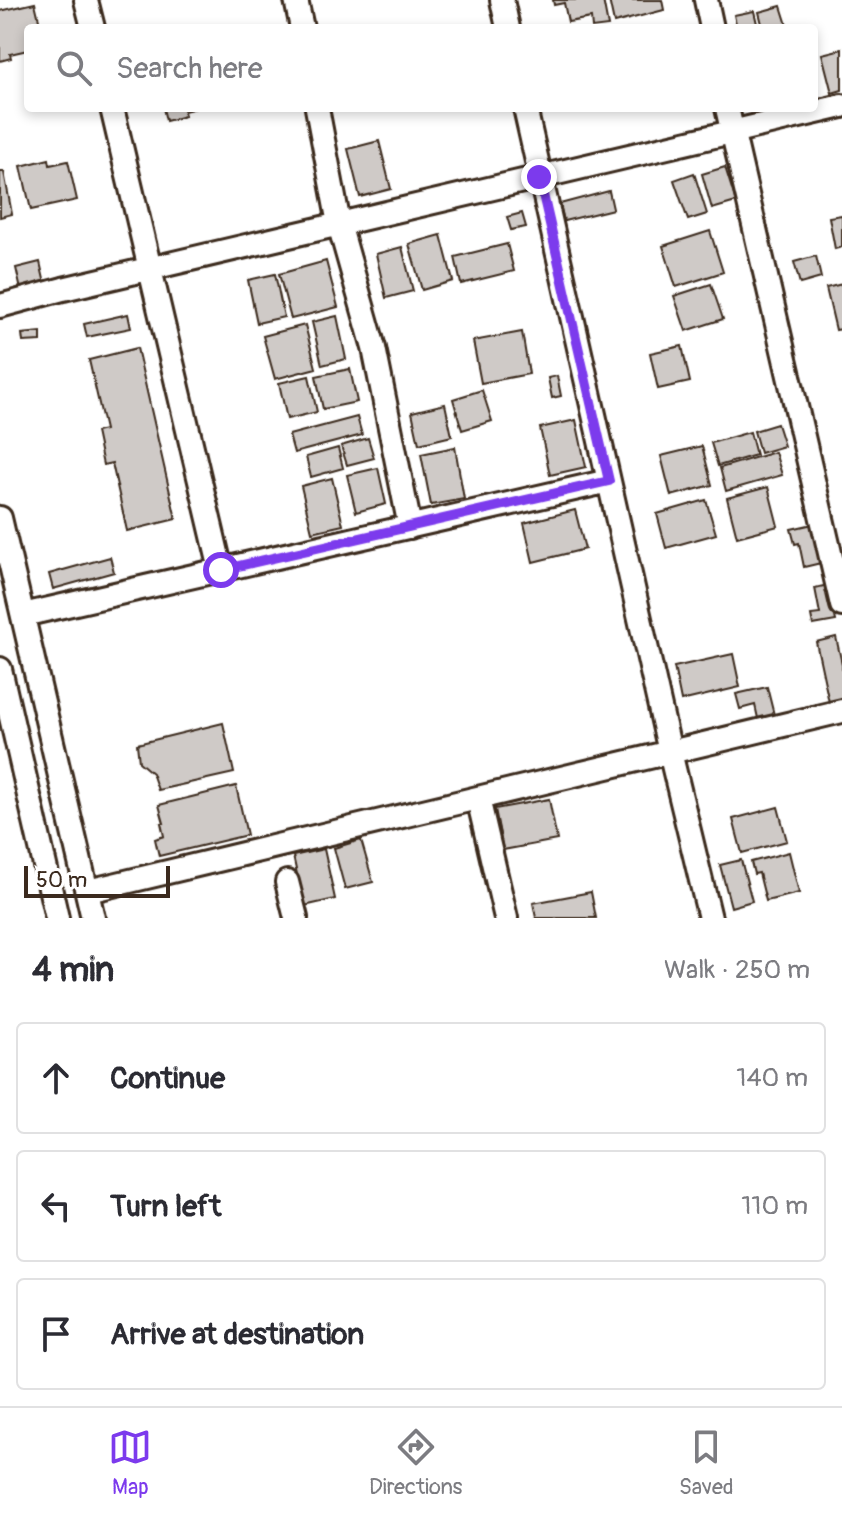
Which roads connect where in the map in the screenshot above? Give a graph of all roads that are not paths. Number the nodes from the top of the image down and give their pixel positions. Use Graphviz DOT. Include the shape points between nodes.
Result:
graph roads {
  1 [pos="86,0"];
  2 [pos="296,0"];
  3 [pos="502,0"];
  4 [pos="706,0"];
  5 [pos="92,24"];
  6 [pos="301,24"];
  7 [pos="507,24"];
  8 [pos="711,24"];
  9 [pos="842,106"];
  10 [pos="113,112"];
  11 [pos="318,112"];
  12 [pos="526,112"];
  13 [pos="728,112"];
  14 [pos="817,112"];
  15 [pos="818,112"];
  16 [pos="732,132"];
  17 [pos="539,177"];
  18 [pos="339,224"];
  19 [pos="149,268"];
  20 [pos="0,306"];
  21 [pos="609,481"];
  22 [pos="0,518"];
  23 [pos="410,527"];
  24 [pos="221,570"];
  25 [pos="842,605"];
  26 [pos="23,615"];
  27 [pos="0,669"];
  28 [pos="842,711"];
  29 [pos="670,752"];
  30 [pos="478,798"];
  31 [pos="287,882"];
  32 [pos="88,891"];
  33 [pos="57,918"];
  34 [pos="93,918"];
  35 [pos="296,918"];
  36 [pos="506,918"];
  37 [pos="710,918"];
  1 -- 5 [label="street"];
  2 -- 6 [label="street"];
  3 -- 7 [label="street"];
  4 -- 8 [label="street"];
  9 -- 15 [label="street"];
  10 -- 19 [label="street"];
  11 -- 18 [label="street"];
  12 -- 17 [label="street"];
  13 -- 16 [label="street"];
  14 -- 16 [label="street"];
  16 -- 17 [label="street"];
  16 -- 25 [label="street"];
  17 -- 18 [label="street"];
  17 -- 21 [label="street"];
  18 -- 19 [label="street"];
  18 -- 23 [label="street" via="374,348"];
  19 -- 20 [label="street"];
  19 -- 24 [label="street"];
  21 -- 23 [label="street"];
  21 -- 29 [label="street"];
  22 -- 26 [label="street"];
  23 -- 24 [label="street"];
  24 -- 26 [label="street"];
  26 -- 32 [label="street"];
  27 -- 33 [label="street"];
  28 -- 29 [label="street"];
  29 -- 30 [label="street"];
  29 -- 37 [label="street"];
  30 -- 32 [label="street"];
  30 -- 36 [label="street"];
  31 -- 35 [label="street"];
  32 -- 34 [label="street"];
}
